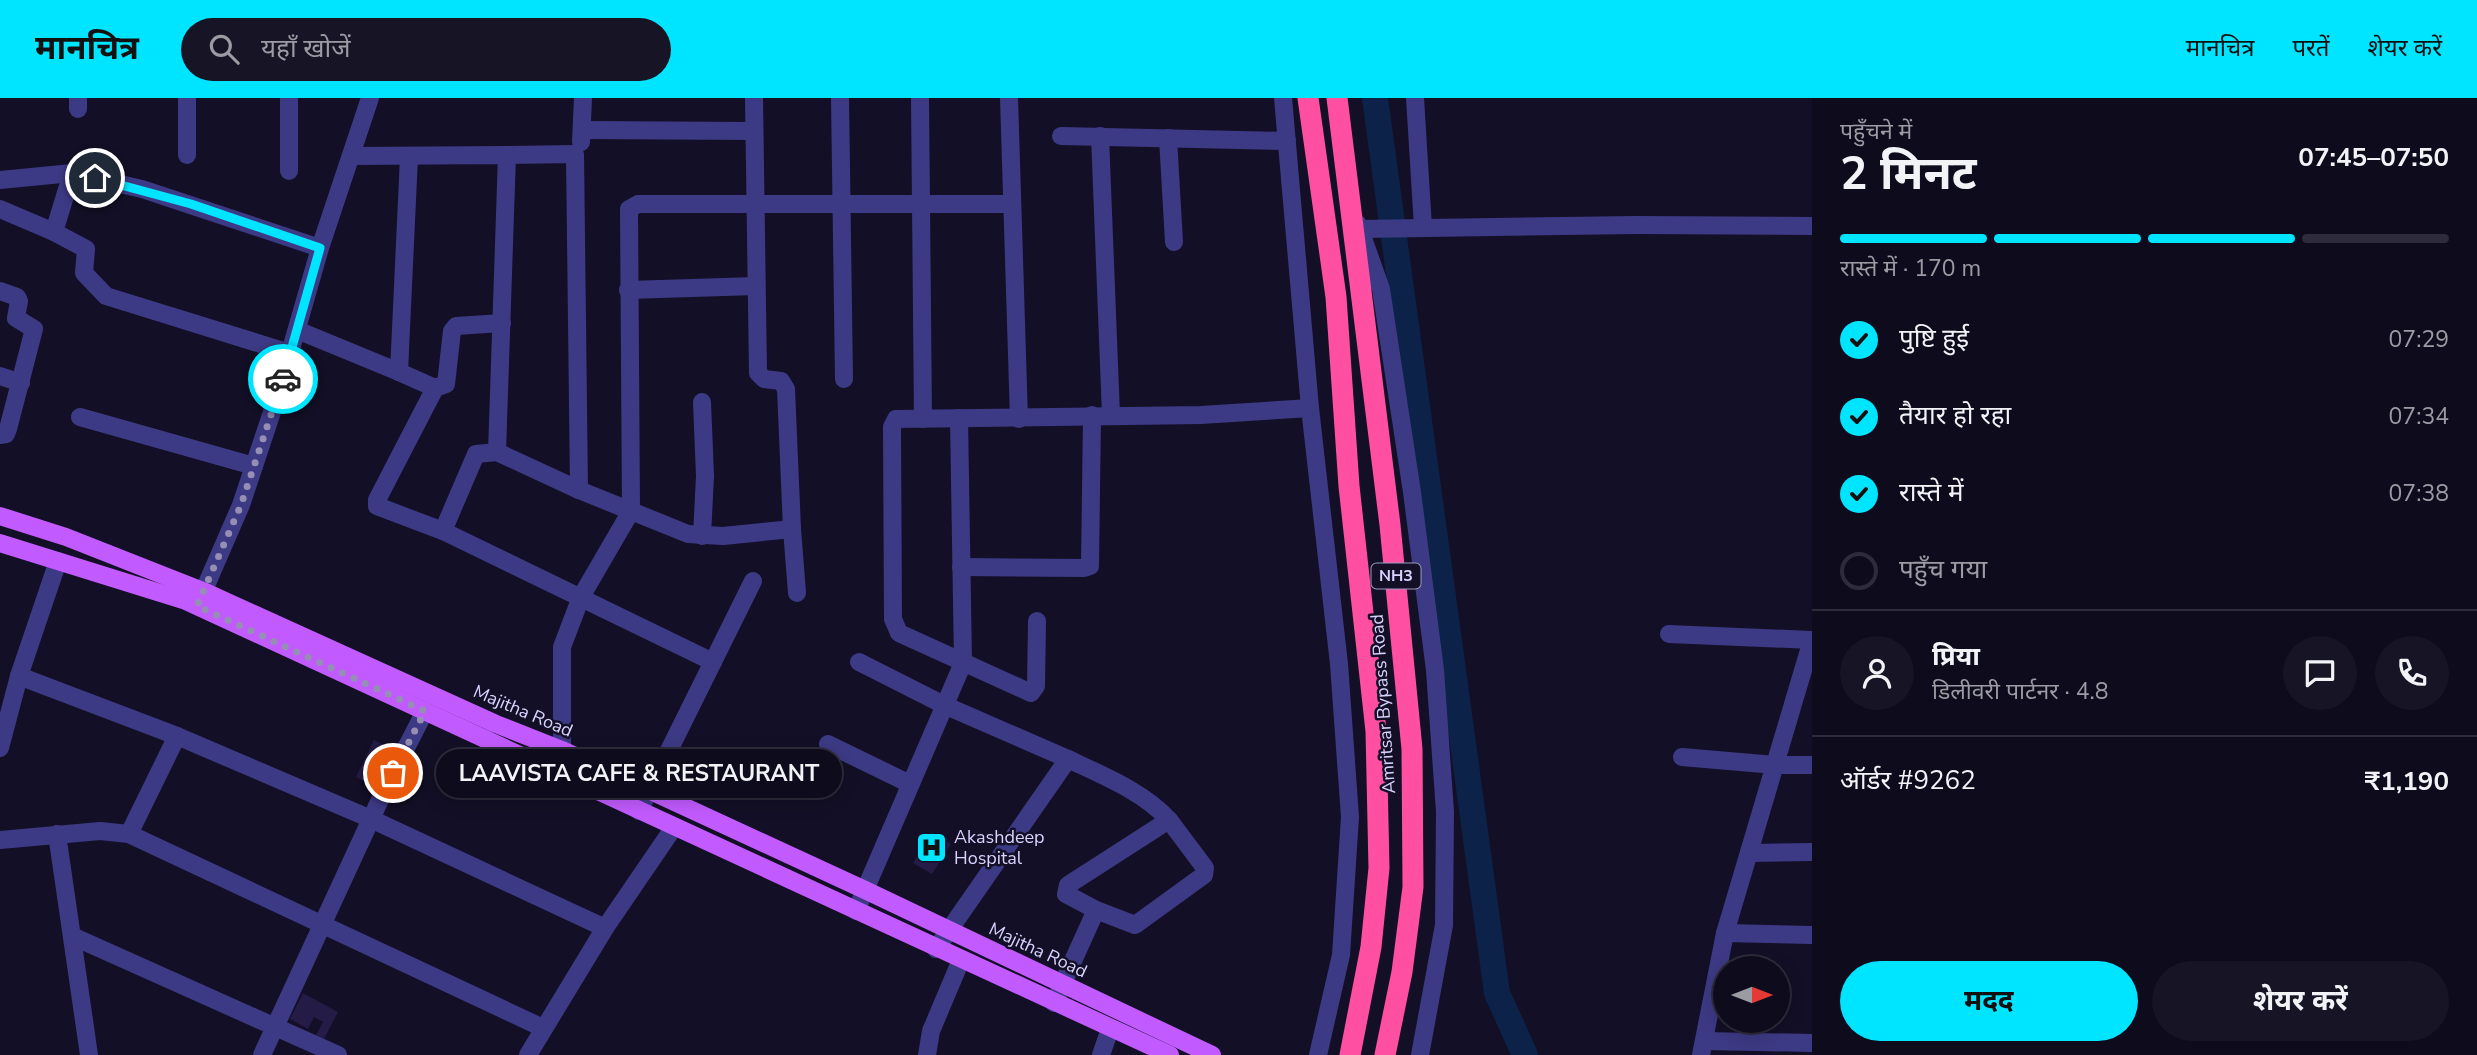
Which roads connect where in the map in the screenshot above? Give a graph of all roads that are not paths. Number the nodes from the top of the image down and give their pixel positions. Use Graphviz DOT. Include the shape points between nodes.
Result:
graph roads {
  1 [pos="187,98"];
  2 [pos="289,98"];
  3 [pos="370,98"];
  4 [pos="583,98"];
  5 [pos="754,98"];
  6 [pos="840,98"];
  7 [pos="920,98"];
  8 [pos="1009,98"];
  9 [pos="1283,98"];
  10 [pos="1308,98"];
  11 [pos="1337,98"];
  12 [pos="1415,98"];
  13 [pos="583,130"];
  14 [pos="754,131"];
  15 [pos="1061,135"];
  16 [pos="1100,136"];
  17 [pos="1168,138"];
  18 [pos="1287,141"];
  19 [pos="575,154"];
  20 [pos="187,155"];
  21 [pos="508,155"];
  22 [pos="352,156"];
  23 [pos="409,157"];
  24 [pos="289,171"];
  25 [pos="72,173"];
  26 [pos="0,180"];
  27 [pos="842,204"];
  28 [pos="1012,204"];
  29 [pos="1351,204"];
  30 [pos="757,205"];
  31 [pos="922,205"];
  32 [pos="0,209"];
  33 [pos="1812,226"];
  34 [pos="1417,227"];
  35 [pos="1360,229"];
  36 [pos="54,232"];
  37 [pos="1174,242"];
  38 [pos="320,248"];
  39 [pos="756,286"];
  40 [pos="628,290"];
  41 [pos="0,291"];
  42 [pos="502,323"];
  43 [pos="297,330"];
  44 [pos="290,353"];
  45 [pos="399,372"];
  46 [pos="0,376"];
  47 [pos="844,379"];
  48 [pos="21,383"];
  49 [pos="435,388"];
  50 [pos="702,402"];
  51 [pos="1310,408"];
  52 [pos="1092,415"];
  53 [pos="1111,415"];
  54 [pos="80,417"];
  55 [pos="959,418"];
  56 [pos="923,419"];
  57 [pos="1019,419"];
  58 [pos="0,435"];
  59 [pos="497,452"];
  60 [pos="254,466"];
  61 [pos="579,490"];
  62 [pos="631,512"];
  63 [pos="0,516"];
  64 [pos="792,529"];
  65 [pos="443,531"];
  66 [pos="702,536"];
  67 [pos="0,543"];
  68 [pos="58,561"];
  69 [pos="961,567"];
  70 [pos="753,581"];
  71 [pos="797,593"];
  72 [pos="581,597"];
  73 [pos="200,599"];
  74 [pos="1037,621"];
  75 [pos="1669,634"];
  76 [pos="713,662"];
  77 [pos="859,662"];
  78 [pos="962,663"];
  79 [pos="19,676"];
  80 [pos="944,705"];
  81 [pos="425,711"];
  82 [pos="177,736"];
  83 [pos="828,744"];
  84 [pos="0,748"];
  85 [pos="562,750"];
  86 [pos="1682,757"];
  87 [pos="1068,760"];
  88 [pos="1775,765"];
  89 [pos="1812,765"];
  90 [pos="910,784"];
  91 [pos="649,792"];
  92 [pos="639,811"];
  93 [pos="371,819"];
  94 [pos="1169,820"];
  95 [pos="674,827"];
  96 [pos="57,834"];
  97 [pos="129,834"];
  98 [pos="0,840"];
  99 [pos="1812,852"];
  100 [pos="1749,853"];
  101 [pos="865,890"];
  102 [pos="1096,909"];
  103 [pos="856,911"];
  104 [pos="324,924"];
  105 [pos="605,928"];
  106 [pos="949,932"];
  107 [pos="1726,933"];
  108 [pos="1812,935"];
  109 [pos="72,936"];
  110 [pos="936,949"];
  111 [pos="961,960"];
  112 [pos="1062,985"];
  113 [pos="1054,1003"];
  114 [pos="276,1026"];
  115 [pos="543,1028"];
  116 [pos="1110,1029"];
  117 [pos="1812,1043"];
  118 [pos="1703,1048"];
  119 [pos="89,1055"];
  120 [pos="262,1055"];
  121 [pos="338,1055"];
  122 [pos="528,1055"];
  123 [pos="927,1055"];
  124 [pos="1101,1055"];
  125 [pos="1170,1055"];
  126 [pos="1212,1055"];
  127 [pos="1318,1055"];
  128 [pos="1350,1055"];
  129 [pos="1385,1055"];
  130 [pos="1420,1055"];
  1 -- 20 [label="street"];
  2 -- 24 [label="street"];
  3 -- 22 [label="street"];
  4 -- 13 [label="street"];
  5 -- 14 [label="street"];
  6 -- 27 [label="street"];
  7 -- 31 [label="street"];
  8 -- 28 [label="street"];
  9 -- 18 [label="street"];
  10 -- 128 [label="highway, Amritsar Bypass Road / NH3" via="1336,297 1349,486 1376,731 1379,868 1373,933"];
  11 -- 29 [label="highway, Amritsar Bypass Road / NH3"];
  12 -- 34 [label="street"];
  13 -- 14 [label="street"];
  13 -- 19 [label="street"];
  14 -- 30 [label="street"];
  15 -- 16 [label="street"];
  16 -- 17 [label="street"];
  16 -- 53 [label="street"];
  17 -- 18 [label="street"];
  17 -- 37 [label="street"];
  18 -- 51 [label="street"];
  19 -- 21 [label="street"];
  19 -- 61 [label="street"];
  21 -- 23 [label="street"];
  21 -- 42 [label="street"];
  22 -- 23 [label="street"];
  22 -- 38 [label="street"];
  23 -- 45 [label="street"];
  25 -- 26 [label="street"];
  25 -- 36 [label="street"];
  25 -- 38 [label="street" via="191,204"];
  27 -- 30 [label="street"];
  27 -- 31 [label="street"];
  27 -- 47 [label="street"];
  28 -- 31 [label="street"];
  28 -- 57 [label="street"];
  29 -- 35 [label="street"];
  29 -- 129 [label="highway, Amritsar Bypass Road / NH3" via="1412,749 1412,887 1402,972"];
  30 -- 39 [label="street"];
  30 -- 40 [label="street" via="633,206 628,215"];
  31 -- 56 [label="street"];
  32 -- 36 [label="street"];
  33 -- 34 [label="street"];
  34 -- 35 [label="street"];
  35 -- 130 [label="street" via="1381,289 1435,670 1445,812 1444,925"];
  36 -- 44 [label="street" via="86,249 84,273 106,296"];
  38 -- 43 [label="street"];
  39 -- 40 [label="street"];
  39 -- 64 [label="street" via="758,373 764,379 781,381 786,389"];
  40 -- 62 [label="street"];
  41 -- 48 [label="street" via="17,296 16,318 33,327"];
  42 -- 49 [label="street" via="456,326 446,384"];
  42 -- 59 [label="street"];
  43 -- 44 [label="street"];
  43 -- 45 [label="street"];
  44 -- 60 [label="street"];
  45 -- 49 [label="street"];
  46 -- 48 [label="street"];
  48 -- 58 [label="street" via="6,434"];
  49 -- 65 [label="street" via="376,504"];
  50 -- 66 [label="street"];
  51 -- 53 [label="street"];
  51 -- 127 [label="street" via="1339,664 1350,817 1341,955"];
  52 -- 53 [label="street"];
  52 -- 57 [label="street"];
  52 -- 69 [label="street" via="1090,566"];
  54 -- 60 [label="street"];
  55 -- 56 [label="street"];
  55 -- 57 [label="street"];
  55 -- 69 [label="street"];
  56 -- 78 [label="street" via="896,419 892,426 893,619 903,637"];
  59 -- 61 [label="street"];
  59 -- 65 [label="street" via="476,454"];
  60 -- 73 [label="street"];
  61 -- 62 [label="street"];
  62 -- 66 [label="street"];
  62 -- 72 [label="street"];
  63 -- 73 [label="main road, Majitha Road" via="66,537"];
  64 -- 66 [label="street"];
  64 -- 71 [label="street"];
  65 -- 72 [label="street"];
  67 -- 68 [label="main road, Majitha Road"];
  68 -- 73 [label="main road, Majitha Road"];
  68 -- 79 [label="street"];
  69 -- 78 [label="street"];
  70 -- 76 [label="street"];
  72 -- 76 [label="street"];
  72 -- 85 [label="street" via="562,648"];
  73 -- 81 [label="main road, Majitha Road"];
  73 -- 85 [label="main road, Majitha Road"];
  74 -- 78 [label="street" via="1033,692"];
  75 -- 88 [label="street" via="1812,640"];
  76 -- 91 [label="street"];
  77 -- 80 [label="street"];
  78 -- 80 [label="street"];
  79 -- 82 [label="street"];
  79 -- 84 [label="street"];
  80 -- 87 [label="street"];
  80 -- 90 [label="street"];
  81 -- 92 [label="main road, Majitha Road"];
  81 -- 93 [label="street"];
  82 -- 93 [label="street"];
  82 -- 97 [label="street"];
  83 -- 90 [label="street"];
  85 -- 91 [label="main road, Majitha Road"];
  86 -- 88 [label="street"];
  87 -- 94 [label="street" via="1120,785"];
  87 -- 106 [label="street"];
  88 -- 89 [label="street"];
  88 -- 100 [label="street"];
  90 -- 101 [label="street"];
  91 -- 92 [label="street"];
  91 -- 101 [label="main road, Majitha Road"];
  92 -- 95 [label="main road, Majitha Road"];
  93 -- 104 [label="street"];
  93 -- 105 [label="street"];
  94 -- 102 [label="street" via="1068,885 1066,894"];
  94 -- 102 [label="street" via="1205,868 1204,876 1135,925"];
  95 -- 103 [label="main road, Majitha Road"];
  95 -- 105 [label="street"];
  96 -- 97 [label="street"];
  96 -- 98 [label="street"];
  96 -- 109 [label="street"];
  97 -- 104 [label="street"];
  99 -- 100 [label="street"];
  100 -- 107 [label="street"];
  101 -- 103 [label="street"];
  101 -- 106 [label="main road, Majitha Road"];
  102 -- 112 [label="street"];
  103 -- 110 [label="main road, Majitha Road"];
  104 -- 114 [label="street"];
  104 -- 115 [label="street"];
  105 -- 115 [label="street"];
  106 -- 110 [label="street"];
  106 -- 112 [label="main road, Majitha Road"];
  107 -- 108 [label="street"];
  107 -- 118 [label="street"];
  109 -- 114 [label="street"];
  109 -- 119 [label="street"];
  110 -- 111 [label="main road, Majitha Road"];
  111 -- 113 [label="main road, Majitha Road"];
  111 -- 123 [label="street" via="931,1031"];
  112 -- 113 [label="street"];
  112 -- 126 [label="main road, Majitha Road"];
  113 -- 116 [label="main road, Majitha Road"];
  114 -- 120 [label="street"];
  114 -- 121 [label="street"];
  115 -- 122 [label="street"];
  116 -- 124 [label="street"];
  116 -- 125 [label="main road, Majitha Road"];
  117 -- 118 [label="street"];
}
